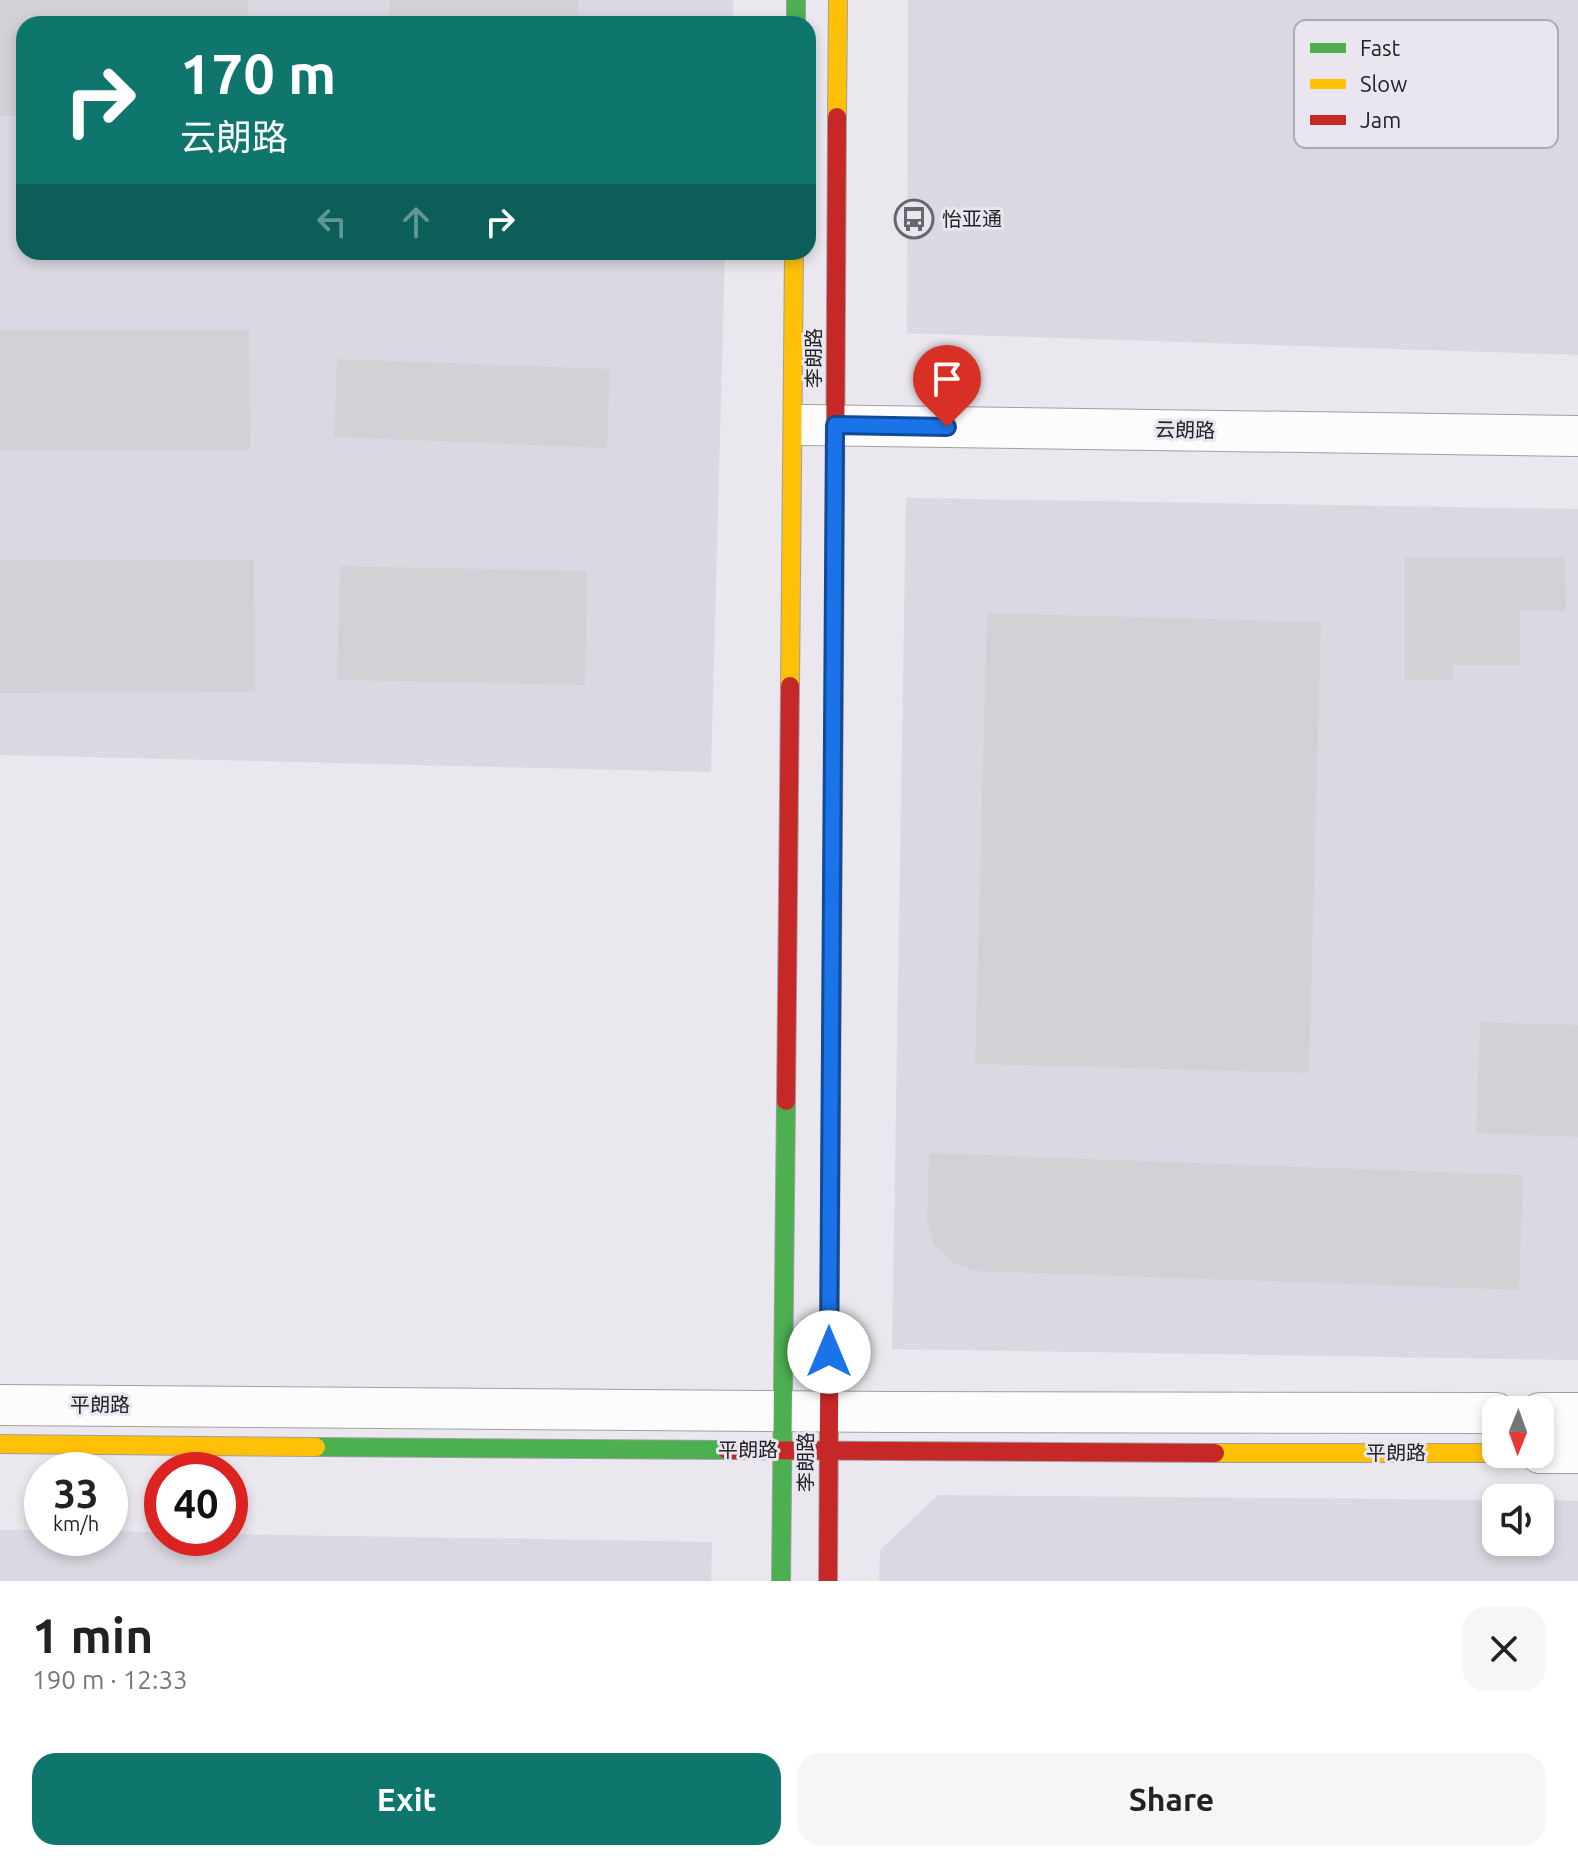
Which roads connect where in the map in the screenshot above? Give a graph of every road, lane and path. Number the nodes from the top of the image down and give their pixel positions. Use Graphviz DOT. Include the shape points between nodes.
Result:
graph roads {
  1 [pos="838,0"];
  2 [pos="794,260"];
  3 [pos="792,425"];
  4 [pos="835,425"];
  5 [pos="1578,436"];
  6 [pos="0,1405"];
  7 [pos="783,1410"];
  8 [pos="828,1411"];
  9 [pos="1482,1413"];
  10 [pos="1554,1413"];
  11 [pos="1578,1413"];
  12 [pos="0,1444"];
  13 [pos="782,1451"];
  14 [pos="828,1451"];
  15 [pos="1482,1453"];
  16 [pos="1554,1453"];
  17 [pos="1578,1453"];
  18 [pos="781,1581"];
  19 [pos="828,1581"];
  1 -- 4 [label="street, 李朗路"];
  2 -- 3 [label="street, 李朗路"];
  3 -- 4 [label="street, 云朗路"];
  3 -- 7 [label="street, 李朗路"];
  4 -- 5 [label="street, 云朗路"];
  4 -- 8 [label="street, 李朗路"];
  6 -- 7 [label="street, 平朗路"];
  7 -- 8 [label="street, 平朗路"];
  7 -- 13 [label="street, 李朗路"];
  8 -- 9 [label="street, 平朗路"];
  8 -- 14 [label="street, 李朗路"];
  10 -- 11 [label="street"];
  12 -- 13 [label="street, 平朗路"];
  13 -- 14 [label="street, 平朗路"];
  13 -- 18 [label="street, 李朗路"];
  14 -- 15 [label="street, 平朗路"];
  14 -- 19 [label="street, 李朗路"];
  16 -- 17 [label="street"];
}
